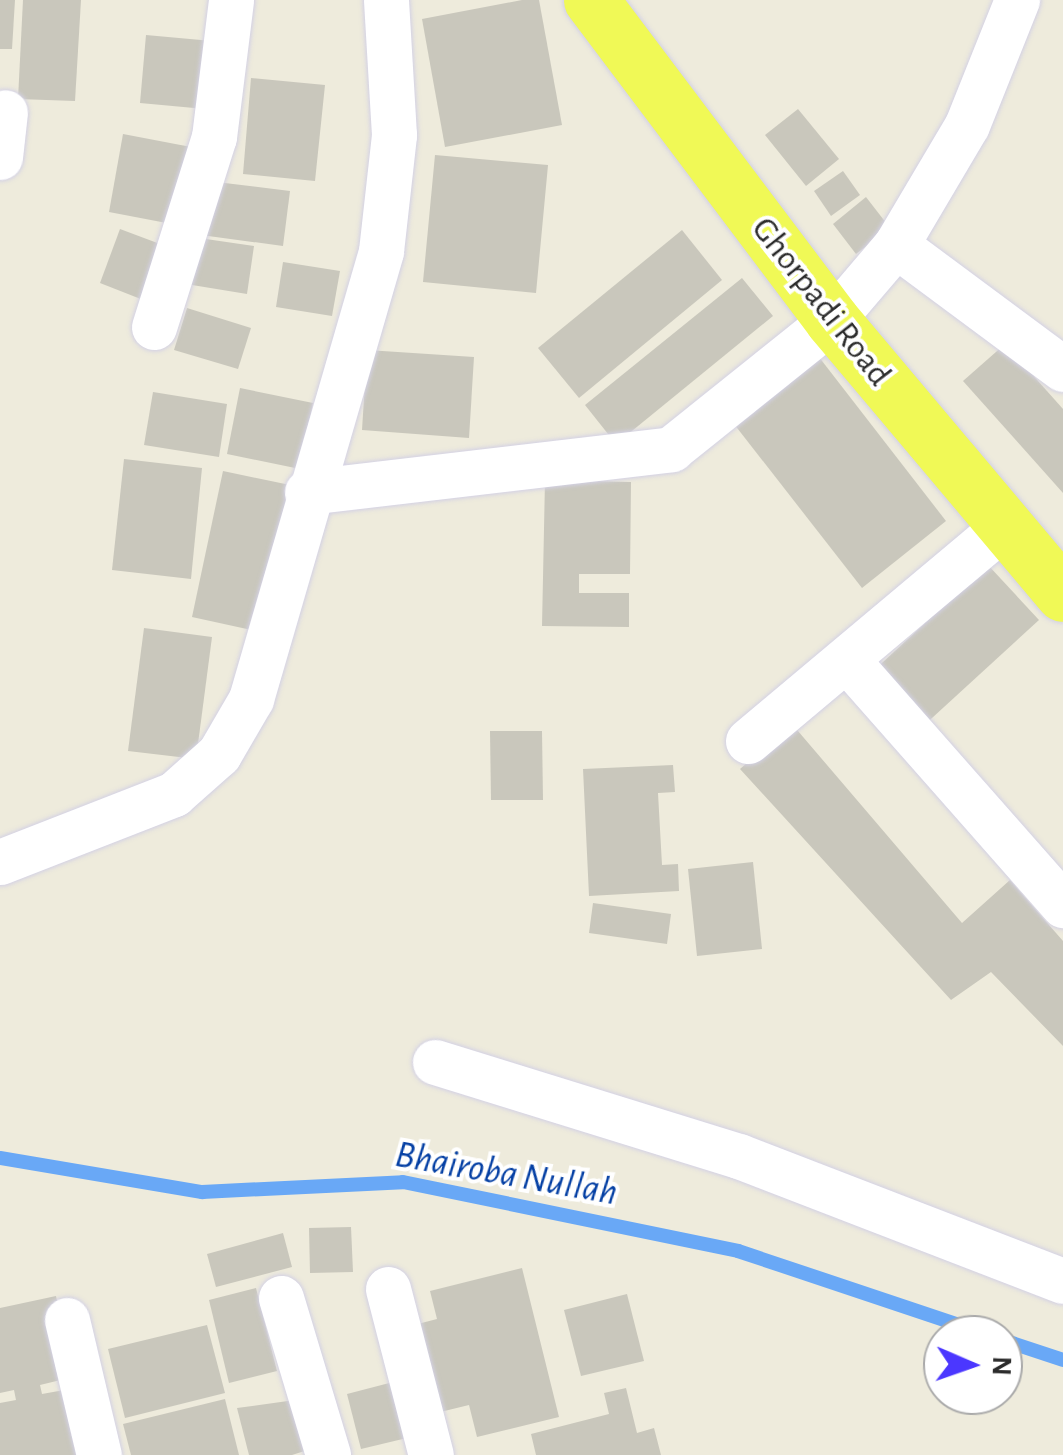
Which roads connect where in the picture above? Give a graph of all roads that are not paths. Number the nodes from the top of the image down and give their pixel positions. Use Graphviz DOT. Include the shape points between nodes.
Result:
graph roads {
  1 [pos="231,0"];
  2 [pos="386,0"];
  3 [pos="591,0"];
  4 [pos="1017,0"];
  5 [pos="5,112"];
  6 [pos="0,157"];
  7 [pos="896,245"];
  8 [pos="832,320"];
  9 [pos="154,327"];
  10 [pos="1063,369"];
  11 [pos="306,492"];
  12 [pos="1005,525"];
  13 [pos="1063,594"];
  14 [pos="847,660"];
  15 [pos="748,742"];
  16 [pos="0,862"];
  17 [pos="1063,905"];
  18 [pos="435,1062"];
  19 [pos="1063,1281"];
  20 [pos="388,1289"];
  21 [pos="281,1298"];
  22 [pos="67,1320"];
  23 [pos="99,1455"];
  24 [pos="328,1455"];
  25 [pos="431,1455"];
  1 -- 9 [label="street" via="214,137"];
  2 -- 11 [label="street" via="394,135 380,251"];
  3 -- 8 [label="main road, Ghorpadi Road"];
  4 -- 7 [label="street" via="967,125"];
  5 -- 6 [label="street"];
  7 -- 8 [label="street"];
  7 -- 10 [label="street"];
  8 -- 11 [label="street" via="671,449"];
  8 -- 12 [label="main road, Ghorpadi Road"];
  11 -- 16 [label="street" via="251,698 219,754 174,794"];
  12 -- 13 [label="main road, Ghorpadi Road"];
  12 -- 14 [label="street"];
  14 -- 15 [label="street"];
  14 -- 17 [label="street"];
  18 -- 19 [label="street" via="739,1156"];
  20 -- 25 [label="street"];
  21 -- 24 [label="street"];
  22 -- 23 [label="street"];
}
